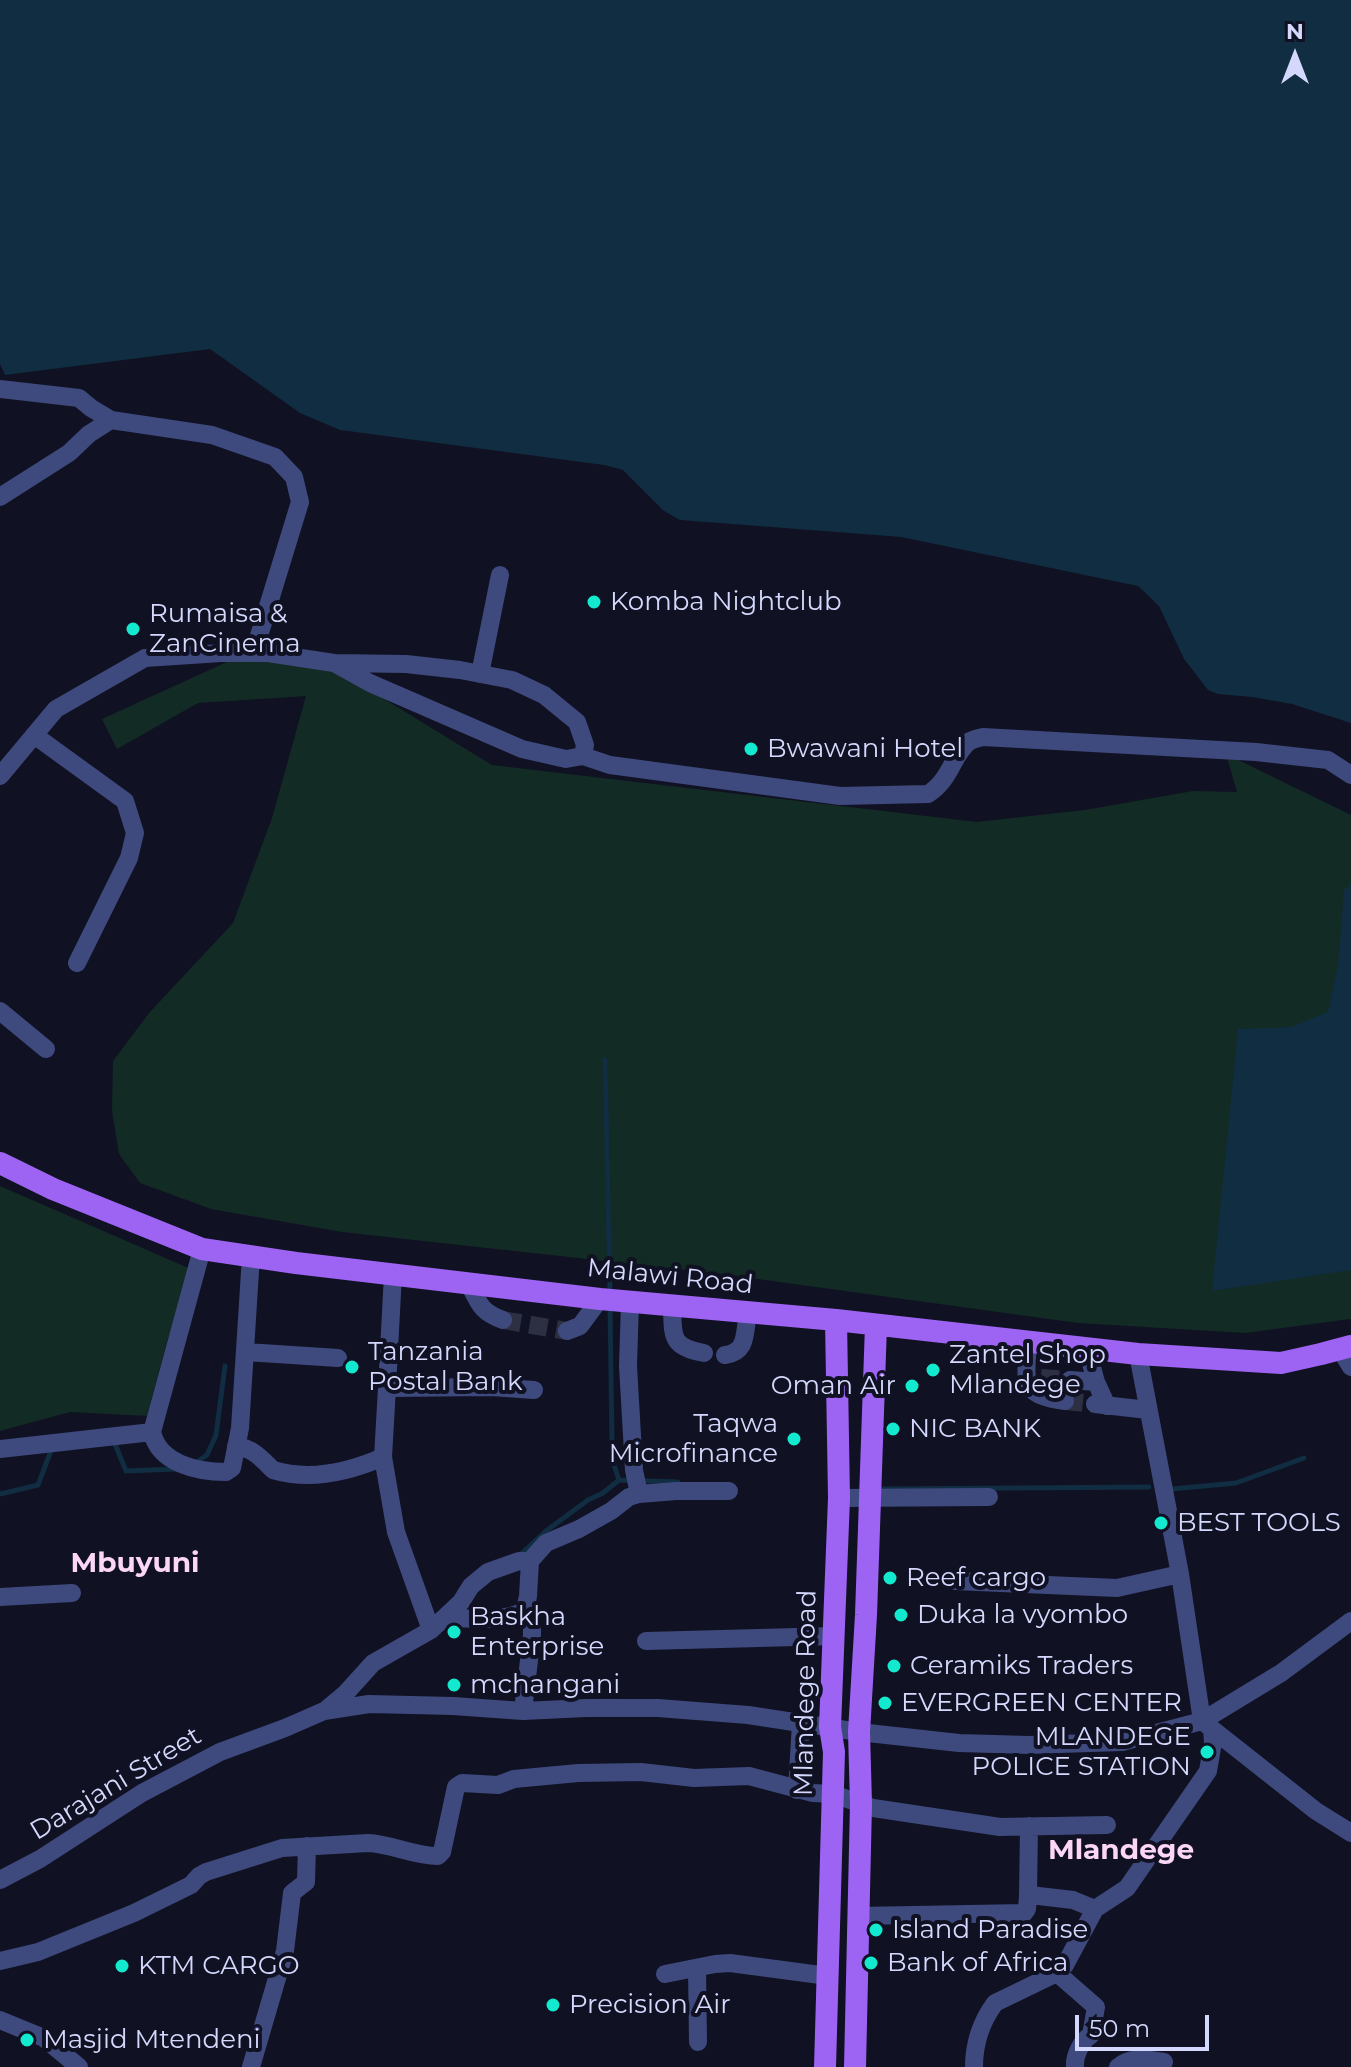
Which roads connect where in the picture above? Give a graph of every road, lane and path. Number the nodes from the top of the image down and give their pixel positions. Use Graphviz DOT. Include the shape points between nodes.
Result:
graph roads {
  1 [pos="2,395"];
  2 [pos="111,420"];
  3 [pos="0,497"];
  4 [pos="500,575"];
  5 [pos="254,652"];
  6 [pos="334,663"];
  7 [pos="480,674"];
  8 [pos="34,735"];
  9 [pos="583,756"];
  10 [pos="3,765"];
  11 [pos="1351,775"];
  12 [pos="77,963"];
  13 [pos="0,1011"];
  14 [pos="46,1049"];
  15 [pos="0,1163"];
  16 [pos="202,1249"];
  17 [pos="251,1256"];
  18 [pos="393,1274"];
  19 [pos="468,1282"];
  20 [pos="600,1299"];
  21 [pos="630,1302"];
  22 [pos="672,1306"];
  23 [pos="748,1313"];
  24 [pos="503,1320"];
  25 [pos="836,1320"];
  26 [pos="876,1325"];
  27 [pos="567,1331"];
  28 [pos="1028,1342"];
  29 [pos="1087,1349"];
  30 [pos="246,1352"];
  31 [pos="704,1353"];
  32 [pos="1138,1354"];
  33 [pos="1347,1354"];
  34 [pos="725,1355"];
  35 [pos="338,1358"];
  36 [pos="1070,1380"];
  37 [pos="1096,1382"];
  38 [pos="387,1388"];
  39 [pos="534,1390"];
  40 [pos="1065,1401"];
  41 [pos="1148,1410"];
  42 [pos="152,1432"];
  43 [pos="236,1446"];
  44 [pos="0,1449"];
  45 [pos="383,1457"];
  46 [pos="637,1483"];
  47 [pos="729,1491"];
  48 [pos="869,1497"];
  49 [pos="989,1497"];
  50 [pos="839,1498"];
  51 [pos="530,1561"];
  52 [pos="1180,1574"];
  53 [pos="955,1581"];
  54 [pos="72,1593"];
  55 [pos="0,1597"];
  56 [pos="525,1610"];
  57 [pos="448,1621"];
  58 [pos="1351,1621"];
  59 [pos="834,1636"];
  60 [pos="646,1641"];
  61 [pos="324,1711"];
  62 [pos="523,1711"];
  63 [pos="801,1723"];
  64 [pos="1207,1725"];
  65 [pos="830,1727"];
  66 [pos="859,1742"];
  67 [pos="834,1752"];
  68 [pos="797,1790"];
  69 [pos="833,1794"];
  70 [pos="861,1804"];
  71 [pos="1107,1825"];
  72 [pos="1029,1826"];
  73 [pos="1351,1833"];
  74 [pos="307,1846"];
  75 [pos="0,1880"];
  76 [pos="1028,1896"];
  77 [pos="1095,1909"];
  78 [pos="858,1916"];
  79 [pos="0,1961"];
  80 [pos="697,1968"];
  81 [pos="1057,1973"];
  82 [pos="665,1974"];
  83 [pos="828,1976"];
  84 [pos="0,2020"];
  85 [pos="698,2042"];
  86 [pos="1164,2062"];
  87 [pos="79,2067"];
  88 [pos="251,2067"];
  89 [pos="825,2067"];
  90 [pos="855,2067"];
  91 [pos="974,2067"];
  92 [pos="1075,2067"];
  93 [pos="1118,2067"];
  1 -- 2 [label="street" via="79,398"];
  2 -- 3 [label="street"];
  2 -- 5 [label="street" via="212,435 275,457 294,477 300,502"];
  4 -- 7 [label="street"];
  5 -- 6 [label="street"];
  5 -- 8 [label="street" via="145,658 56,709"];
  6 -- 7 [label="street" via="406,664"];
  6 -- 9 [label="street" via="522,749 566,759"];
  7 -- 9 [label="street" via="512,680 544,695 577,722"];
  8 -- 10 [label="street"];
  8 -- 12 [label="street" via="125,801 135,833 129,858"];
  9 -- 11 [label="street" via="610,765 840,796 928,794 946,778 969,742 983,737 1256,752 1328,760"];
  13 -- 14 [label="street"];
  15 -- 16 [label="main road, Malawi Road"];
  16 -- 17 [label="main road, Malawi Road"];
  16 -- 42 [label="street"];
  17 -- 18 [label="main road, Malawi Road"];
  17 -- 30 [label="street"];
  18 -- 19 [label="main road, Malawi Road"];
  18 -- 38 [label="street"];
  19 -- 20 [label="main road, Malawi Road"];
  19 -- 24 [label="street" via="482,1309"];
  20 -- 21 [label="main road, Malawi Road"];
  20 -- 27 [label="street" via="580,1326"];
  21 -- 22 [label="main road, Malawi Road"];
  21 -- 46 [label="street" via="628,1366"];
  22 -- 23 [label="main road, Malawi Road"];
  22 -- 31 [label="street" via="678,1344"];
  23 -- 25 [label="main road, Malawi Road"];
  23 -- 34 [label="street" via="741,1349"];
  25 -- 26 [label="main road, Malawi Road"];
  25 -- 50 [label="main road, Mlandege Road"];
  26 -- 28 [label="main road, Malawi Road"];
  26 -- 48 [label="main road, Mlandege Road"];
  28 -- 29 [label="main road, Malawi Road"];
  28 -- 40 [label="street" via="1034,1377 1030,1389"];
  29 -- 32 [label="main road, Malawi Road"];
  29 -- 37 [label="street"];
  30 -- 35 [label="street"];
  30 -- 43 [label="street"];
  32 -- 33 [label="main road, Malawi Road" via="1281,1363"];
  32 -- 41 [label="street"];
  36 -- 37 [label="street"];
  37 -- 41 [label="street" via="1100,1405"];
  38 -- 39 [label="street"];
  38 -- 45 [label="street"];
  41 -- 52 [label="street"];
  42 -- 43 [label="street" via="159,1448 179,1464 200,1470 229,1471"];
  42 -- 44 [label="street"];
  43 -- 45 [label="street" via="251,1449 273,1470 311,1475"];
  45 -- 57 [label="street" via="396,1532"];
  46 -- 47 [label="street" via="676,1491"];
  46 -- 51 [label="street" via="611,1511 546,1543"];
  48 -- 49 [label="street"];
  48 -- 50 [label="street"];
  48 -- 66 [label="main road, Mlandege Road"];
  50 -- 59 [label="main road, Mlandege Road"];
  51 -- 56 [label="street"];
  51 -- 57 [label="street" via="488,1572 471,1586"];
  52 -- 53 [label="street" via="1117,1588"];
  52 -- 64 [label="street"];
  54 -- 55 [label="street"];
  56 -- 57 [label="street" via="514,1616"];
  56 -- 62 [label="street" via="532,1635"];
  57 -- 61 [label="street" via="373,1663"];
  58 -- 64 [label="street, Darajani Street"];
  59 -- 60 [label="street"];
  59 -- 65 [label="main road, Mlandege Road"];
  61 -- 62 [label="street, Darajani Street" via="369,1704"];
  61 -- 75 [label="street, Darajani Street" via="220,1752"];
  62 -- 63 [label="street, Darajani Street" via="658,1708"];
  63 -- 65 [label="street, Darajani Street"];
  63 -- 68 [label="street"];
  64 -- 66 [label="street, Darajani Street" via="1122,1742"];
  64 -- 73 [label="street"];
  64 -- 77 [label="street" via="1213,1742 1208,1771 1127,1888"];
  65 -- 66 [label="street, Darajani Street"];
  65 -- 67 [label="main road, Mlandege Road"];
  66 -- 67 [label="main road"];
  66 -- 70 [label="main road, Mlandege Road"];
  67 -- 69 [label="main road, Mlandege Road"];
  68 -- 69 [label="street"];
  68 -- 74 [label="street" via="749,1776 683,1778 641,1772 578,1773 498,1785 462,1783 456,1787 438,1856 382,1844"];
  69 -- 70 [label="street"];
  69 -- 83 [label="main road, Mlandege Road"];
  70 -- 72 [label="street" via="1000,1827"];
  70 -- 78 [label="main road, Mlandege Road"];
  71 -- 72 [label="street"];
  72 -- 76 [label="street"];
  74 -- 79 [label="street" via="282,1848 206,1872 134,1913 38,1952"];
  74 -- 88 [label="street" via="307,1879 292,1893 285,1951"];
  76 -- 77 [label="street" via="1073,1900"];
  76 -- 78 [label="street" via="1024,1913"];
  77 -- 81 [label="street"];
  78 -- 90 [label="main road, Mlandege Road"];
  80 -- 82 [label="street"];
  80 -- 83 [label="street" via="730,1963"];
  80 -- 85 [label="street"];
  81 -- 91 [label="street" via="995,2003 976,2044"];
  81 -- 92 [label="street" via="1096,2007 1091,2035 1081,2045"];
  83 -- 89 [label="main road, Mlandege Road"];
  84 -- 87 [label="street" via="44,2038"];
  86 -- 93 [label="street" via="1134,2059"];
}
